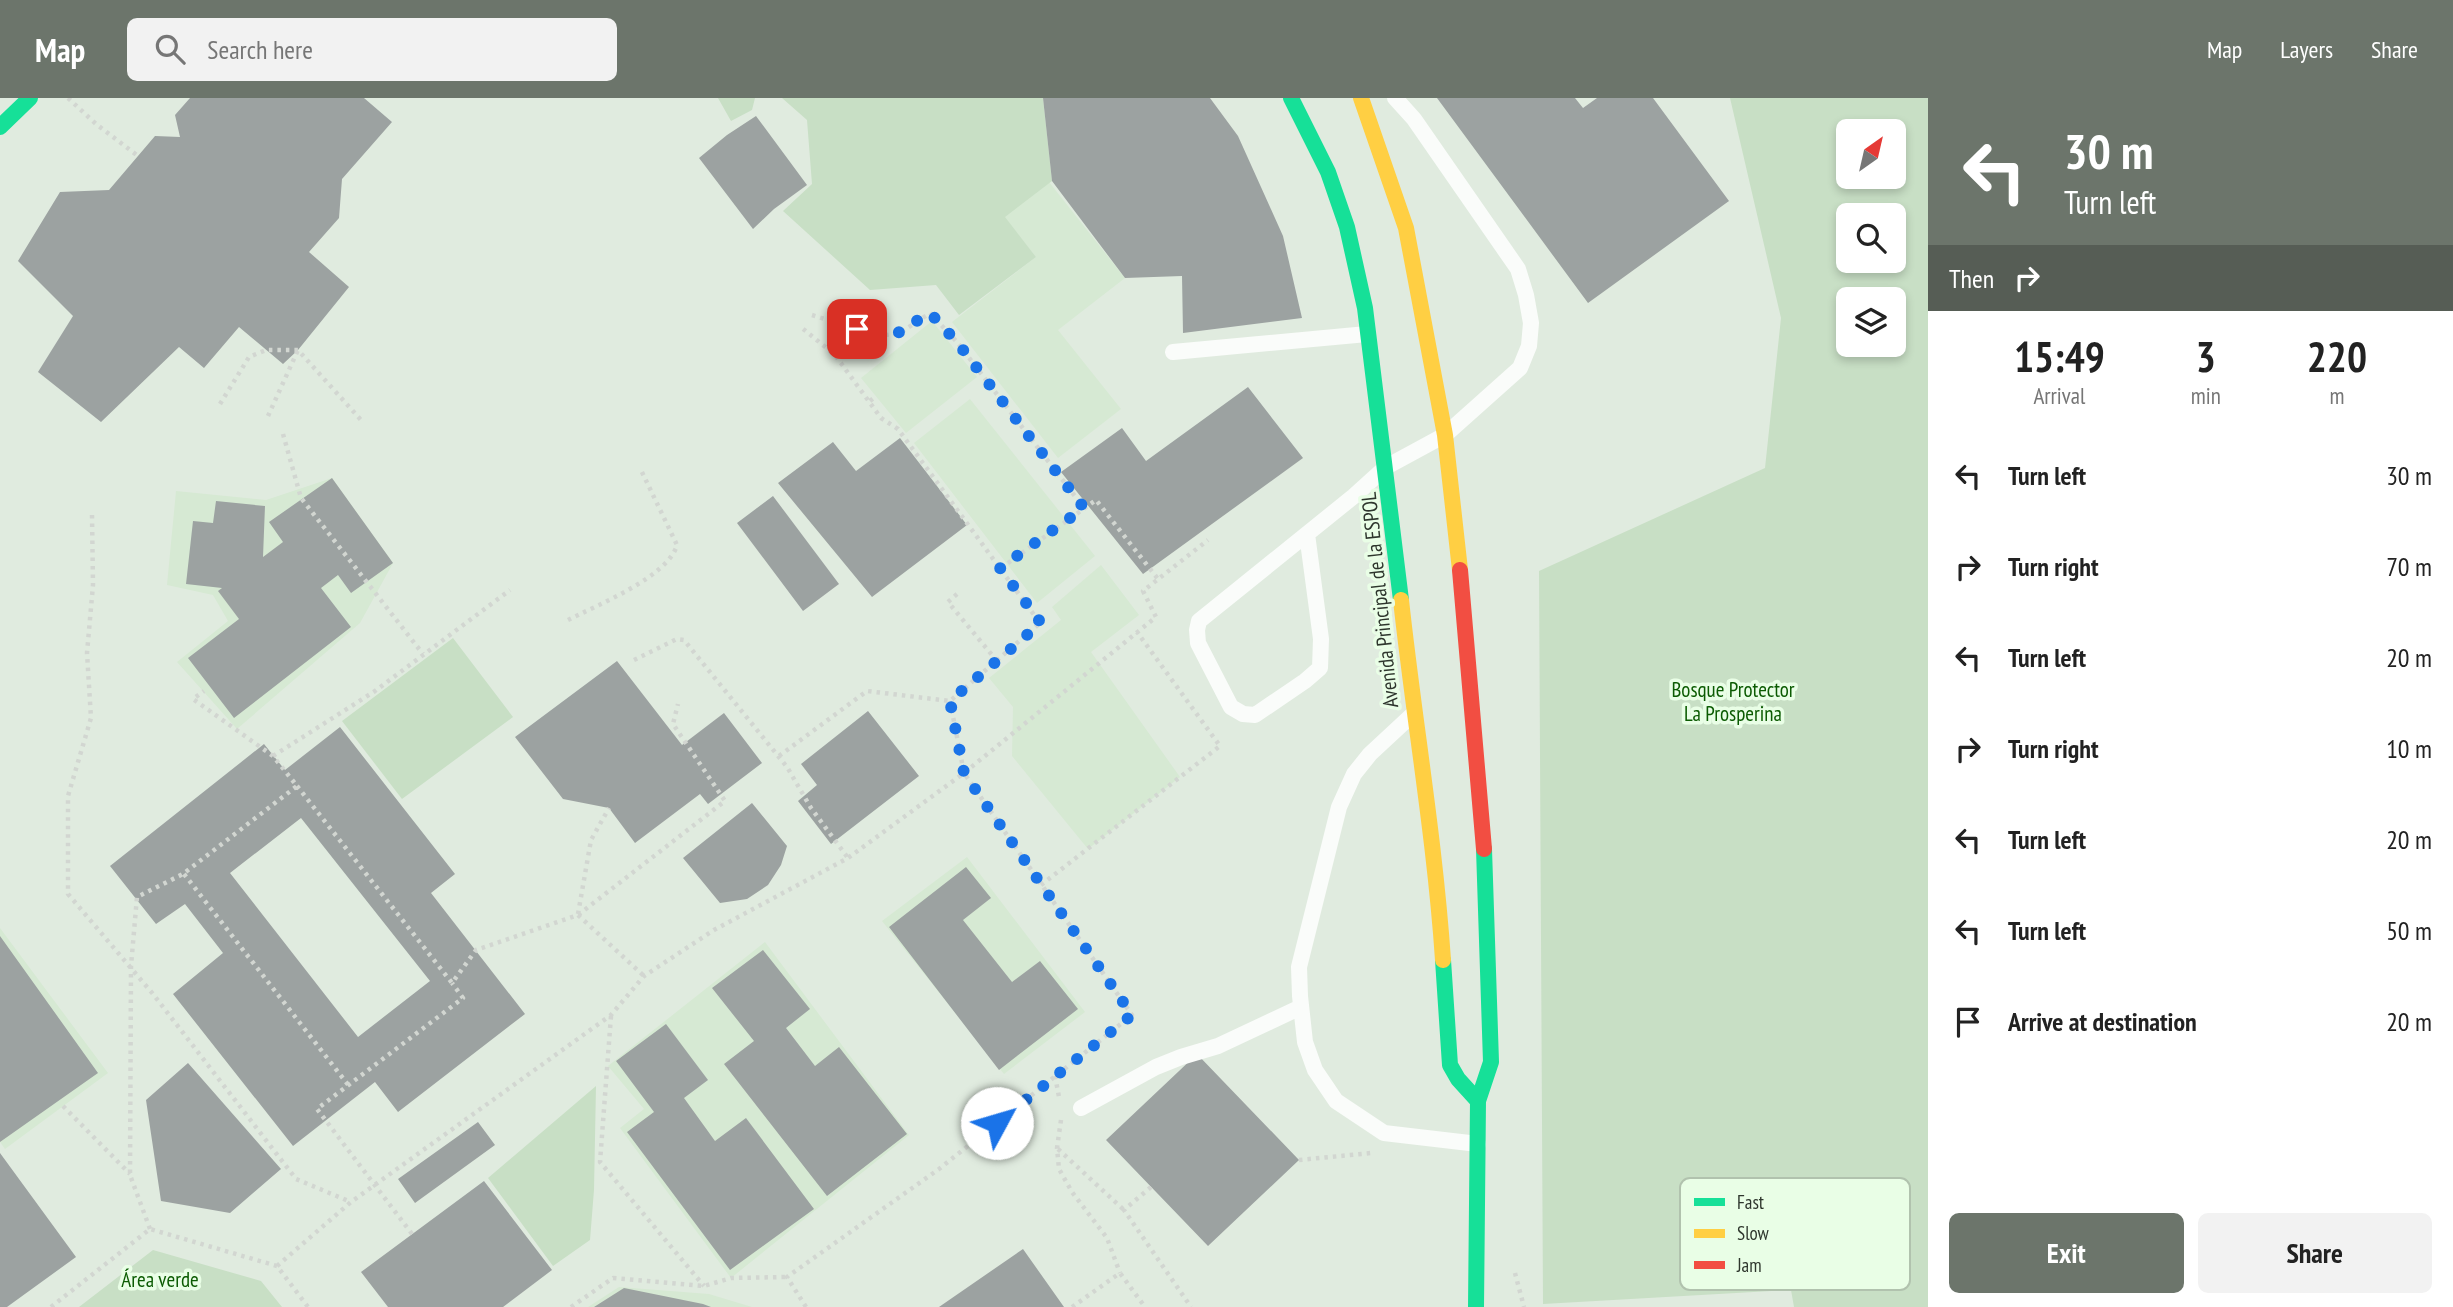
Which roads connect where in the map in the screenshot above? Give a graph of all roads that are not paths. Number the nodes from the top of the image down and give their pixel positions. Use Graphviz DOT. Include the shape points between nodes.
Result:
graph roads {
  1 [pos="30,98"];
  2 [pos="1291,98"];
  3 [pos="1361,98"];
  4 [pos="1395,98"];
  5 [pos="0,127"];
  6 [pos="1367,334"];
  7 [pos="1172,352"];
  8 [pos="1445,435"];
  9 [pos="1386,467"];
  10 [pos="1307,534"];
  11 [pos="1413,713"];
  12 [pos="1301,1007"];
  13 [pos="1478,1101"];
  14 [pos="1081,1108"];
  15 [pos="1478,1144"];
  16 [pos="1476,1307"];
  1 -- 5 [label="street"];
  2 -- 6 [label="street, Avenida Principal de la ESPOL" via="1328,172 1347,227"];
  3 -- 8 [label="street" via="1406,228"];
  4 -- 8 [label="lane" via="1518,268 1531,323 1529,346 1520,368"];
  6 -- 7 [label="lane"];
  6 -- 9 [label="street, Avenida Principal de la ESPOL"];
  8 -- 9 [label="lane"];
  8 -- 13 [label="street" via="1485,867 1491,1062"];
  9 -- 10 [label="lane"];
  9 -- 11 [label="street, Avenida Principal de la ESPOL"];
  10 -- 10 [label="lane" via="1321,639 1320,668 1255,715 1243,714 1231,707 1198,643 1199,621"];
  11 -- 12 [label="lane" via="1354,774 1339,807 1300,967"];
  11 -- 13 [label="street, Avenida Principal de la ESPOL" via="1437,887 1450,1065"];
  12 -- 14 [label="lane" via="1218,1046 1156,1067"];
  12 -- 15 [label="lane" via="1305,1042 1315,1070 1336,1101 1384,1133"];
  13 -- 15 [label="street"];
  15 -- 16 [label="street"];
}
